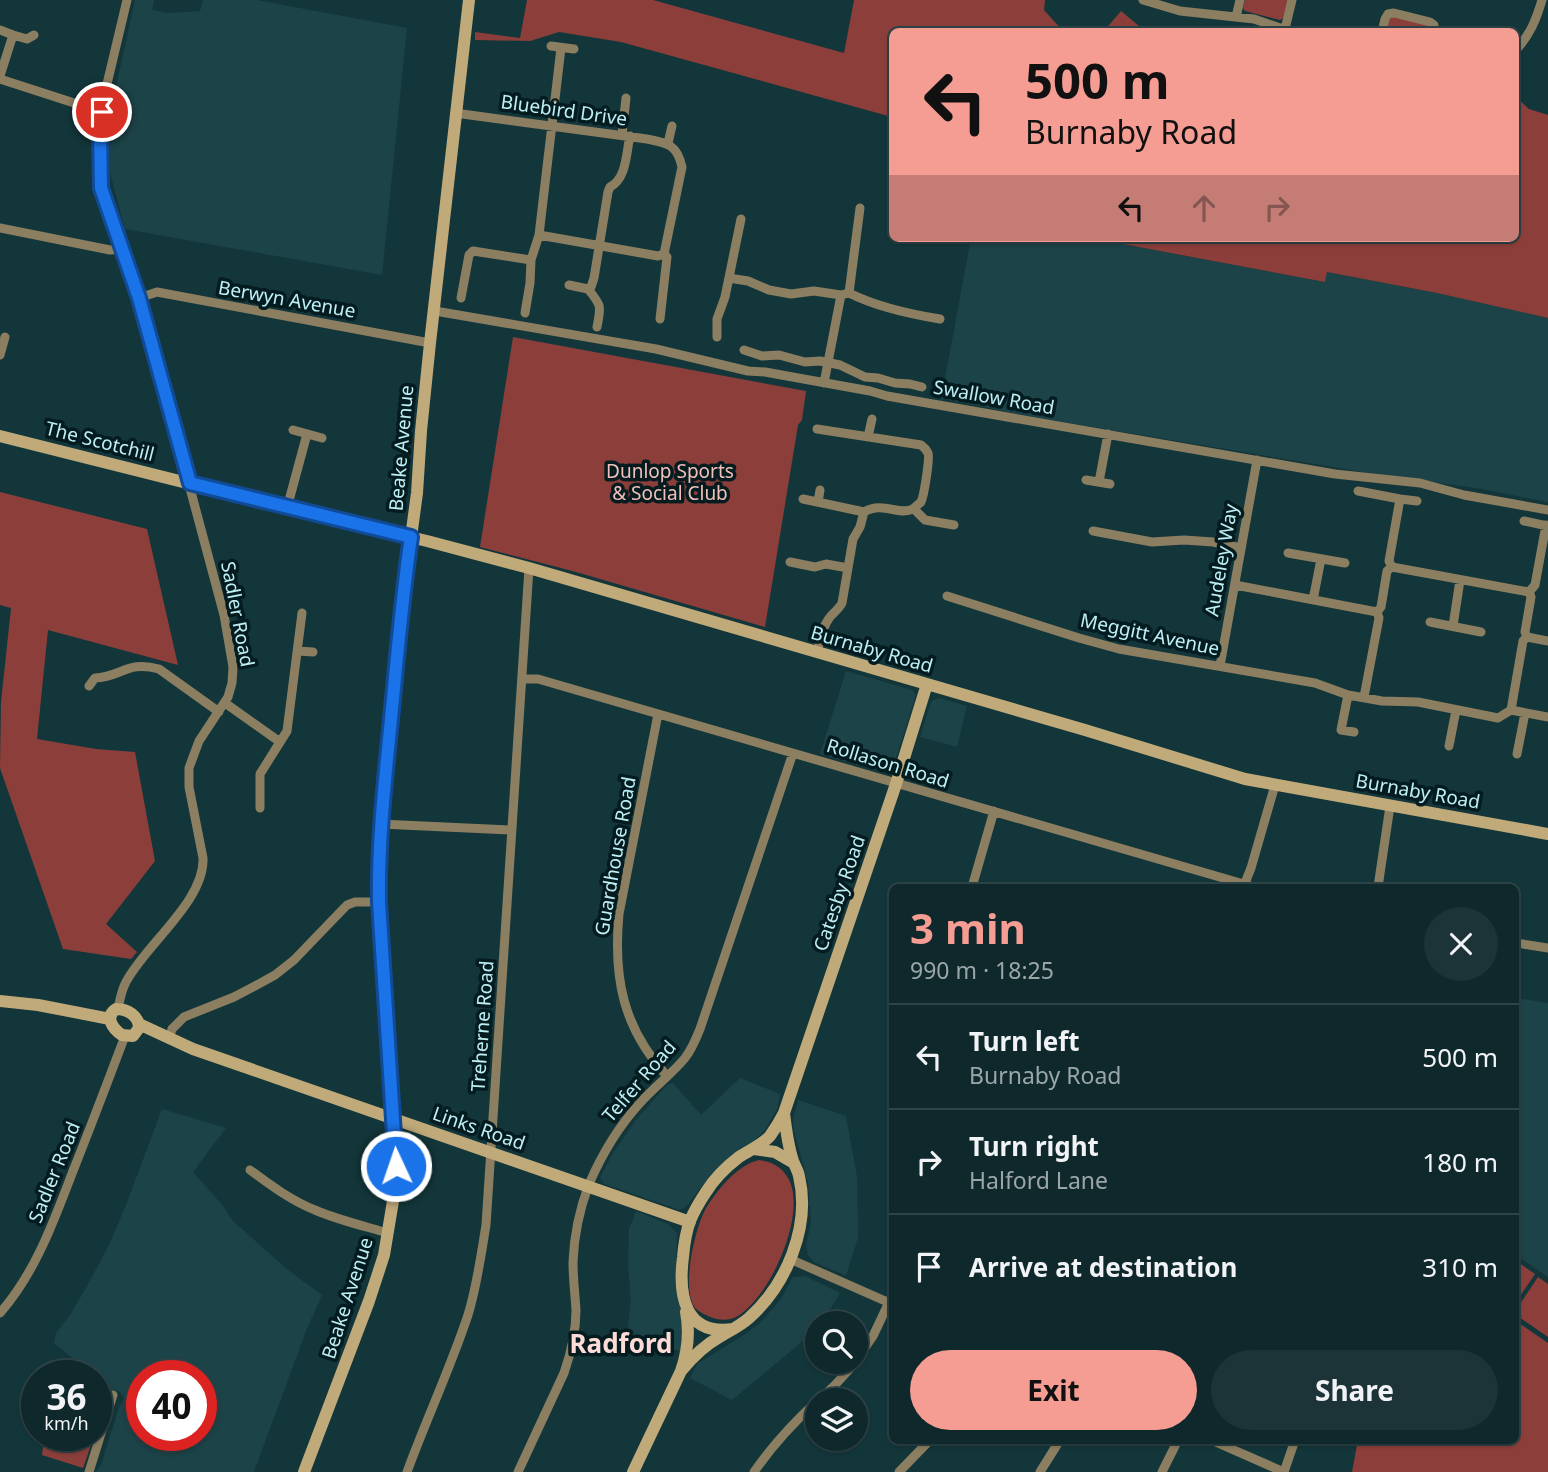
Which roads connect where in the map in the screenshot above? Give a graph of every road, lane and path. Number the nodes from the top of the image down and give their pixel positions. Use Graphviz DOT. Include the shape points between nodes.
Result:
graph roads {
  1 [pos="127,0"];
  2 [pos="469,0"];
  3 [pos="1143,0"];
  4 [pos="1240,0"];
  5 [pos="1292,0"];
  6 [pos="1542,0"];
  7 [pos="1236,17"];
  8 [pos="1282,28"];
  9 [pos="1288,28"];
  10 [pos="1383,28"];
  11 [pos="1434,28"];
  12 [pos="0,30"];
  13 [pos="13,35"];
  14 [pos="34,35"];
  15 [pos="1519,47"];
  16 [pos="574,49"];
  17 [pos="0,78"];
  18 [pos="626,98"];
  19 [pos="102,112"];
  20 [pos="455,113"];
  21 [pos="551,125"];
  22 [pos="672,126"];
  23 [pos="626,136"];
  24 [pos="668,143"];
  25 [pos="860,208"];
  26 [pos="741,219"];
  27 [pos="0,228"];
  28 [pos="539,235"];
  29 [pos="599,246"];
  30 [pos="122,249"];
  31 [pos="664,254"];
  32 [pos="531,260"];
  33 [pos="729,278"];
  34 [pos="569,285"];
  35 [pos="589,289"];
  36 [pos="845,294"];
  37 [pos="139,298"];
  38 [pos="461,298"];
  39 [pos="435,311"];
  40 [pos="525,313"];
  41 [pos="660,318"];
  42 [pos="940,319"];
  43 [pos="597,327"];
  44 [pos="5,337"];
  45 [pos="717,337"];
  46 [pos="430,343"];
  47 [pos="744,350"];
  48 [pos="0,355"];
  49 [pos="828,362"];
  50 [pos="824,383"];
  51 [pos="922,387"];
  52 [pos="872,419"];
  53 [pos="817,429"];
  54 [pos="293,430"];
  55 [pos="307,434"];
  56 [pos="1108,434"];
  57 [pos="0,436"];
  58 [pos="869,437"];
  59 [pos="322,438"];
  60 [pos="1257,460"];
  61 [pos="1086,480"];
  62 [pos="1099,482"];
  63 [pos="190,483"];
  64 [pos="1110,484"];
  65 [pos="820,489"];
  66 [pos="1358,491"];
  67 [pos="803,499"];
  68 [pos="1400,499"];
  69 [pos="1417,501"];
  70 [pos="818,502"];
  71 [pos="287,508"];
  72 [pos="914,509"];
  73 [pos="1548,510"];
  74 [pos="864,512"];
  75 [pos="1524,521"];
  76 [pos="954,525"];
  77 [pos="1547,526"];
  78 [pos="1093,531"];
  79 [pos="411,537"];
  80 [pos="1241,548"];
  81 [pos="1288,553"];
  82 [pos="1321,559"];
  83 [pos="790,562"];
  84 [pos="1345,563"];
  85 [pos="1392,567"];
  86 [pos="529,568"];
  87 [pos="848,568"];
  88 [pos="1460,580"];
  89 [pos="1235,585"];
  90 [pos="1529,592"];
  91 [pos="947,597"];
  92 [pos="1313,600"];
  93 [pos="1377,612"];
  94 [pos="302,613"];
  95 [pos="1430,622"];
  96 [pos="1453,626"];
  97 [pos="1481,632"];
  98 [pos="1527,637"];
  99 [pos="1548,641"];
  100 [pos="298,651"];
  101 [pos="313,652"];
  102 [pos="817,652"];
  103 [pos="1220,666"];
  104 [pos="522,679"];
  105 [pos="91,680"];
  106 [pos="927,684"];
  107 [pos="1348,695"];
  108 [pos="1364,697"];
  109 [pos="225,703"];
  110 [pos="1456,710"];
  111 [pos="1511,710"];
  112 [pos="219,712"];
  113 [pos="658,713"];
  114 [pos="1525,713"];
  115 [pos="1548,717"];
  116 [pos="1354,732"];
  117 [pos="280,742"];
  118 [pos="1449,746"];
  119 [pos="793,753"];
  120 [pos="1517,754"];
  121 [pos="897,784"];
  122 [pos="1275,785"];
  123 [pos="1390,806"];
  124 [pos="260,808"];
  125 [pos="994,811"];
  126 [pos="380,824"];
  127 [pos="512,830"];
  128 [pos="1548,834"];
  129 [pos="973,884"];
  130 [pos="1247,884"];
  131 [pos="1250,884"];
  132 [pos="1378,884"];
  133 [pos="379,902"];
  134 [pos="1519,943"];
  135 [pos="1548,948"];
  136 [pos="0,1001"];
  137 [pos="114,1014"];
  138 [pos="139,1024"];
  139 [pos="125,1036"];
  140 [pos="169,1039"];
  141 [pos="667,1076"];
  142 [pos="784,1114"];
  143 [pos="393,1119"];
  144 [pos="754,1149"];
  145 [pos="492,1153"];
  146 [pos="794,1163"];
  147 [pos="250,1170"];
  148 [pos="588,1187"];
  149 [pos="690,1222"];
  150 [pos="388,1233"];
  151 [pos="790,1259"];
  152 [pos="889,1300"];
  153 [pos="685,1304"];
  154 [pos="889,1307"];
  155 [pos="0,1313"];
  156 [pos="733,1329"];
  157 [pos="719,1337"];
  158 [pos="689,1341"];
  159 [pos="868,1343"];
  160 [pos="681,1371"];
  161 [pos="845,1374"];
  162 [pos="832,1388"];
  163 [pos="805,1413"];
  164 [pos="926,1444"];
  165 [pos="1058,1444"];
  166 [pos="1176,1444"];
  167 [pos="1220,1444"];
  168 [pos="1294,1444"];
  169 [pos="94,1451"];
  170 [pos="89,1472"];
  171 [pos="304,1472"];
  172 [pos="407,1472"];
  173 [pos="518,1472"];
  174 [pos="633,1472"];
  175 [pos="754,1472"];
  176 [pos="899,1472"];
  177 [pos="1040,1472"];
  178 [pos="1162,1472"];
  179 [pos="1284,1472"];
  1 -- 19 [label="street, Sadler Road"];
  2 -- 20 [label="street, Beake Avenue"];
  3 -- 7 [label="street" via="1180,11"];
  4 -- 7 [label="street"];
  5 -- 9 [label="street"];
  6 -- 15 [label="street"];
  7 -- 8 [label="street"];
  10 -- 11 [label="street" via="1388,14 1394,13 1430,22"];
  12 -- 13 [label="street"];
  13 -- 14 [label="street" via="27,39"];
  13 -- 17 [label="street"];
  16 -- 21 [label="street" via="556,47"];
  17 -- 19 [label="street"];
  18 -- 23 [label="street"];
  19 -- 30 [label="street, Sadler Road" via="101,188"];
  20 -- 21 [label="street, Bluebird Drive"];
  20 -- 39 [label="street, Beake Avenue"];
  21 -- 23 [label="street, Bluebird Drive"];
  21 -- 28 [label="street"];
  22 -- 24 [label="street"];
  23 -- 24 [label="street, Bluebird Drive"];
  23 -- 29 [label="street" via="623,170 608,192"];
  24 -- 31 [label="street" via="682,167"];
  25 -- 36 [label="street"];
  26 -- 33 [label="street"];
  27 -- 30 [label="street"];
  28 -- 29 [label="street"];
  28 -- 32 [label="street"];
  29 -- 31 [label="street"];
  29 -- 35 [label="street"];
  30 -- 37 [label="street, Sadler Road"];
  31 -- 41 [label="street"];
  32 -- 38 [label="street" via="473,251"];
  32 -- 40 [label="street"];
  33 -- 36 [label="street" via="791,294"];
  33 -- 45 [label="street"];
  34 -- 35 [label="street"];
  35 -- 43 [label="street" via="600,307"];
  36 -- 42 [label="street"];
  36 -- 49 [label="street"];
  37 -- 46 [label="street, Berwyn Avenue" via="156,292"];
  37 -- 63 [label="street, Sadler Road"];
  39 -- 46 [label="street, Beake Avenue"];
  39 -- 50 [label="street, Swallow Road"];
  44 -- 48 [label="street"];
  46 -- 79 [label="street, Beake Avenue"];
  47 -- 49 [label="street"];
  49 -- 50 [label="street"];
  49 -- 51 [label="street" via="865,377"];
  50 -- 56 [label="street, Swallow Road"];
  52 -- 58 [label="street"];
  53 -- 58 [label="street"];
  54 -- 55 [label="street"];
  55 -- 59 [label="street"];
  55 -- 71 [label="street"];
  56 -- 60 [label="street, Swallow Road"];
  56 -- 62 [label="street"];
  57 -- 63 [label="street, The Scotchill"];
  58 -- 72 [label="street" via="928,450 921,502"];
  60 -- 73 [label="street, Swallow Road" via="1412,482"];
  60 -- 80 [label="street, Audeley Way"];
  61 -- 62 [label="street"];
  62 -- 64 [label="street"];
  63 -- 71 [label="street, Burnaby Road"];
  63 -- 109 [label="street, Sadler Road" via="231,648 233,677"];
  65 -- 70 [label="street"];
  66 -- 68 [label="street"];
  67 -- 70 [label="street"];
  68 -- 69 [label="street"];
  68 -- 85 [label="street" via="1389,561"];
  70 -- 74 [label="street"];
  71 -- 79 [label="street, Burnaby Road"];
  72 -- 74 [label="street" via="881,507"];
  72 -- 76 [label="street" via="925,520"];
  74 -- 87 [label="street"];
  75 -- 77 [label="street"];
  77 -- 90 [label="street" via="1535,585"];
  78 -- 80 [label="street" via="1152,542 1184,540"];
  79 -- 86 [label="street, Burnaby Road"];
  79 -- 126 [label="street, Beake Avenue"];
  80 -- 89 [label="street, Audeley Way"];
  81 -- 82 [label="street"];
  82 -- 84 [label="street"];
  82 -- 92 [label="street"];
  83 -- 87 [label="street"];
  85 -- 88 [label="street"];
  85 -- 93 [label="street"];
  86 -- 102 [label="street, Burnaby Road"];
  86 -- 104 [label="street, Treherne Road"];
  87 -- 102 [label="street" via="842,603 824,628"];
  88 -- 90 [label="street"];
  88 -- 96 [label="street"];
  89 -- 92 [label="street"];
  89 -- 103 [label="street, Audeley Way"];
  90 -- 98 [label="street"];
  91 -- 103 [label="street, Meggitt Avenue" via="1119,649"];
  92 -- 93 [label="street"];
  93 -- 108 [label="street"];
  94 -- 100 [label="street"];
  95 -- 96 [label="street"];
  96 -- 97 [label="street"];
  98 -- 99 [label="street"];
  98 -- 111 [label="street"];
  100 -- 101 [label="street"];
  100 -- 117 [label="street" via="287,730"];
  102 -- 106 [label="street, Burnaby Road"];
  103 -- 107 [label="street, Meggitt Avenue" via="1315,683"];
  104 -- 113 [label="street, Rollason Road" via="538,679"];
  104 -- 127 [label="street, Treherne Road"];
  105 -- 112 [label="street" via="143,665 159,669"];
  106 -- 121 [label="street, Catesby Road"];
  106 -- 122 [label="street, Burnaby Road"];
  107 -- 108 [label="street, Meggitt Avenue"];
  107 -- 116 [label="street" via="1341,730"];
  108 -- 110 [label="street, Meggitt Avenue"];
  109 -- 112 [label="street, Sadler Road"];
  109 -- 117 [label="street"];
  110 -- 111 [label="street, Meggitt Avenue" via="1498,718"];
  110 -- 118 [label="street"];
  111 -- 114 [label="street, Meggitt Avenue"];
  112 -- 137 [label="street, Sadler Road" via="199,741 189,768 203,852 200,880 127,980"];
  113 -- 119 [label="street, Rollason Road"];
  113 -- 141 [label="street, Guardhouse Road" via="619,914 617,958 624,1006 639,1038"];
  114 -- 115 [label="street, Meggitt Avenue"];
  114 -- 120 [label="street"];
  117 -- 124 [label="street" via="260,774"];
  119 -- 121 [label="street, Rollason Road"];
  119 -- 141 [label="street, Telfer Road" via="700,1030 685,1059"];
  121 -- 125 [label="street, Rollason Road"];
  121 -- 142 [label="street, Catesby Road"];
  122 -- 123 [label="street, Burnaby Road"];
  122 -- 131 [label="street"];
  123 -- 128 [label="street, Burnaby Road"];
  123 -- 132 [label="street"];
  125 -- 129 [label="street"];
  125 -- 130 [label="street, Rollason Road"];
  126 -- 127 [label="street"];
  126 -- 133 [label="street, Beake Avenue"];
  127 -- 145 [label="street, Treherne Road"];
  133 -- 140 [label="street" via="347,905 275,975 184,1017"];
  133 -- 143 [label="street, Beake Avenue"];
  134 -- 135 [label="street"];
  136 -- 137 [label="street"];
  137 -- 138 [label="street" via="132,1014"];
  137 -- 139 [label="street" via="115,1029"];
  138 -- 139 [label="street" via="136,1033"];
  138 -- 140 [label="street, Links Road"];
  139 -- 155 [label="street, Sadler Road" via="51,1229 31,1269"];
  140 -- 143 [label="street, Links Road"];
  141 -- 148 [label="street, Telfer Road" via="623,1122"];
  142 -- 144 [label="street, Catesby Road"];
  142 -- 146 [label="street, Catesby Road"];
  143 -- 145 [label="street, Links Road"];
  143 -- 150 [label="street, Beake Avenue" via="396,1166"];
  144 -- 146 [label="street" via="775,1152"];
  144 -- 149 [label="street" via="726,1168"];
  145 -- 148 [label="street, Links Road"];
  145 -- 172 [label="street, Treherne Road" via="486,1225 469,1312"];
  146 -- 151 [label="street" via="801,1219"];
  147 -- 150 [label="street" via="314,1210"];
  148 -- 149 [label="street, Links Road"];
  148 -- 173 [label="street, Telfer Road" via="574,1250 576,1313 569,1357"];
  149 -- 153 [label="street" via="681,1270"];
  150 -- 171 [label="street, Beake Avenue" via="369,1301"];
  151 -- 152 [label="street"];
  151 -- 156 [label="street" via="768,1298"];
  153 -- 156 [label="street" via="699,1324 720,1331"];
  153 -- 158 [label="street"];
  154 -- 159 [label="street"];
  156 -- 157 [label="street"];
  157 -- 158 [label="street"];
  157 -- 160 [label="street"];
  158 -- 160 [label="street"];
  160 -- 174 [label="street"];
  161 -- 162 [label="street"];
  163 -- 175 [label="street"];
  164 -- 176 [label="street"];
  165 -- 177 [label="street"];
  166 -- 178 [label="street"];
  167 -- 179 [label="street"];
  168 -- 179 [label="street"];
  169 -- 170 [label="street"];
}
